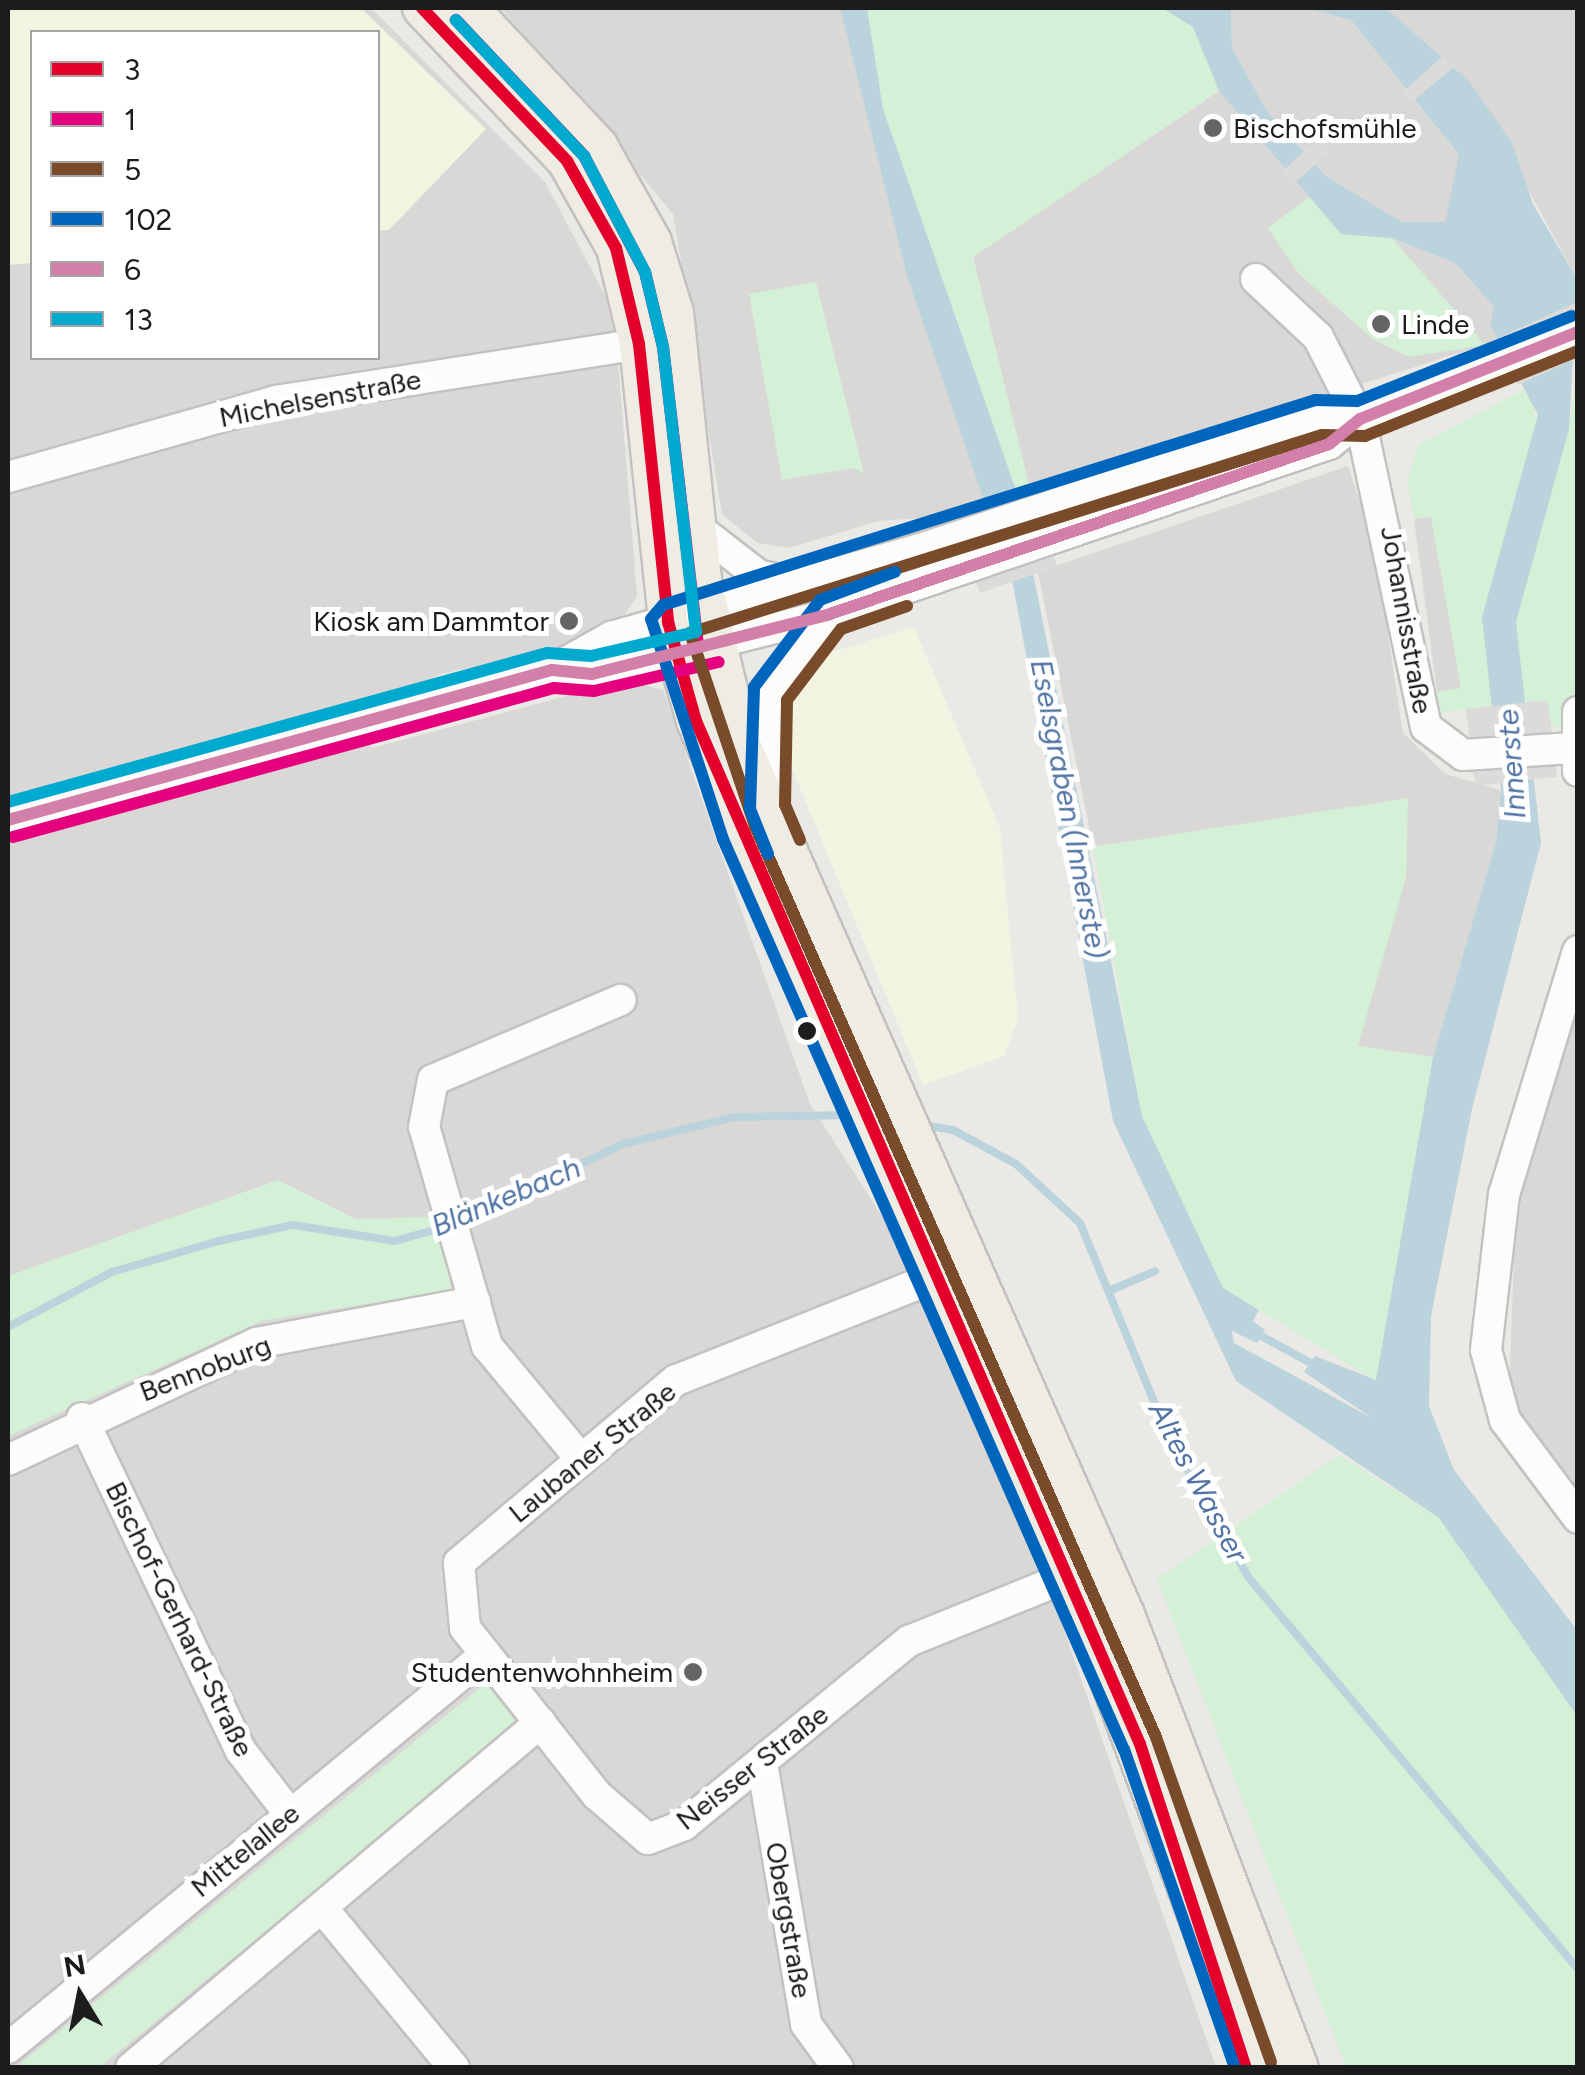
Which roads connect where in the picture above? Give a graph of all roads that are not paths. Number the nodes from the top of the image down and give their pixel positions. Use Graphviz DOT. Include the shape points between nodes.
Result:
graph roads {
  1 [pos="422,8"];
  2 [pos="469,8"];
  3 [pos="1256,279"];
  4 [pos="1578,332"];
  5 [pos="639,344"];
  6 [pos="1360,419"];
  7 [pos="8,477"];
  8 [pos="1043,525"];
  9 [pos="695,526"];
  10 [pos="802,585"];
  11 [pos="830,614"];
  12 [pos="711,629"];
  13 [pos="672,638"];
  14 [pos="1578,712"];
  15 [pos="1568,756"];
  16 [pos="767,808"];
  17 [pos="8,820"];
  18 [pos="1578,951"];
  19 [pos="621,1000"];
  20 [pos="885,1117"];
  21 [pos="938,1276"];
  22 [pos="475,1302"];
  23 [pos="82,1418"];
  24 [pos="580,1458"];
  25 [pos="8,1460"];
  26 [pos="1578,1518"];
  27 [pos="1070,1576"];
  28 [pos="486,1654"];
  29 [pos="542,1722"];
  30 [pos="762,1764"];
  31 [pos="288,1813"];
  32 [pos="322,1909"];
  33 [pos="13,2032"];
  34 [pos="1247,2058"];
  35 [pos="132,2068"];
  36 [pos="454,2068"];
  37 [pos="838,2068"];
  38 [pos="1300,2068"];
  1 -- 5 [label="main road" via="579,179 616,248"];
  2 -- 9 [label="main road" via="582,125 642,219 676,325"];
  3 -- 6 [label="street, Johannisstraße" via="1318,337"];
  4 -- 6 [label="street" via="1508,366"];
  5 -- 7 [label="street, Michelsenstraße" via="276,401"];
  5 -- 13 [label="main road"];
  6 -- 8 [label="street" via="1329,444"];
  6 -- 15 [label="street, Johannisstraße" via="1384,498 1418,709 1441,744 1472,756"];
  8 -- 10 [label="street" via="960,536"];
  8 -- 11 [label="street" via="970,566"];
  9 -- 10 [label="street" via="769,582"];
  9 -- 12 [label="main road"];
  10 -- 12 [label="street"];
  11 -- 12 [label="street"];
  11 -- 16 [label="street" via="770,694"];
  12 -- 13 [label="street"];
  12 -- 16 [label="main road"];
  13 -- 17 [label="street" via="592,674 552,670"];
  13 -- 20 [label="main road" via="739,832"];
  14 -- 15 [label="street"];
  16 -- 20 [label="main road"];
  18 -- 26 [label="street" via="1504,1194 1486,1350 1505,1420"];
  19 -- 22 [label="street" via="433,1080 424,1127"];
  20 -- 21 [label="main road"];
  20 -- 38 [label="main road" via="1125,1616"];
  21 -- 24 [label="street, Laubaner Straße" via="676,1380"];
  21 -- 27 [label="main road"];
  22 -- 23 [label="street, Bennoburg" via="257,1343"];
  22 -- 24 [label="street" via="486,1346"];
  23 -- 25 [label="street, Bennoburg"];
  23 -- 31 [label="street, Bischof-Gerhard-Straße" via="241,1751"];
  24 -- 28 [label="street, Laubaner Straße" via="459,1563 465,1628"];
  27 -- 30 [label="street, Neisser Straße" via="909,1641"];
  27 -- 34 [label="main road"];
  28 -- 29 [label="street, Neisser Straße"];
  28 -- 31 [label="street, Mittelallee"];
  29 -- 30 [label="street, Neisser Straße" via="597,1795 648,1839 684,1825"];
  29 -- 32 [label="street"];
  30 -- 37 [label="street, Obergstraße" via="806,2024"];
  31 -- 33 [label="street, Mittelallee"];
  32 -- 35 [label="street"];
  32 -- 36 [label="street"];
}
